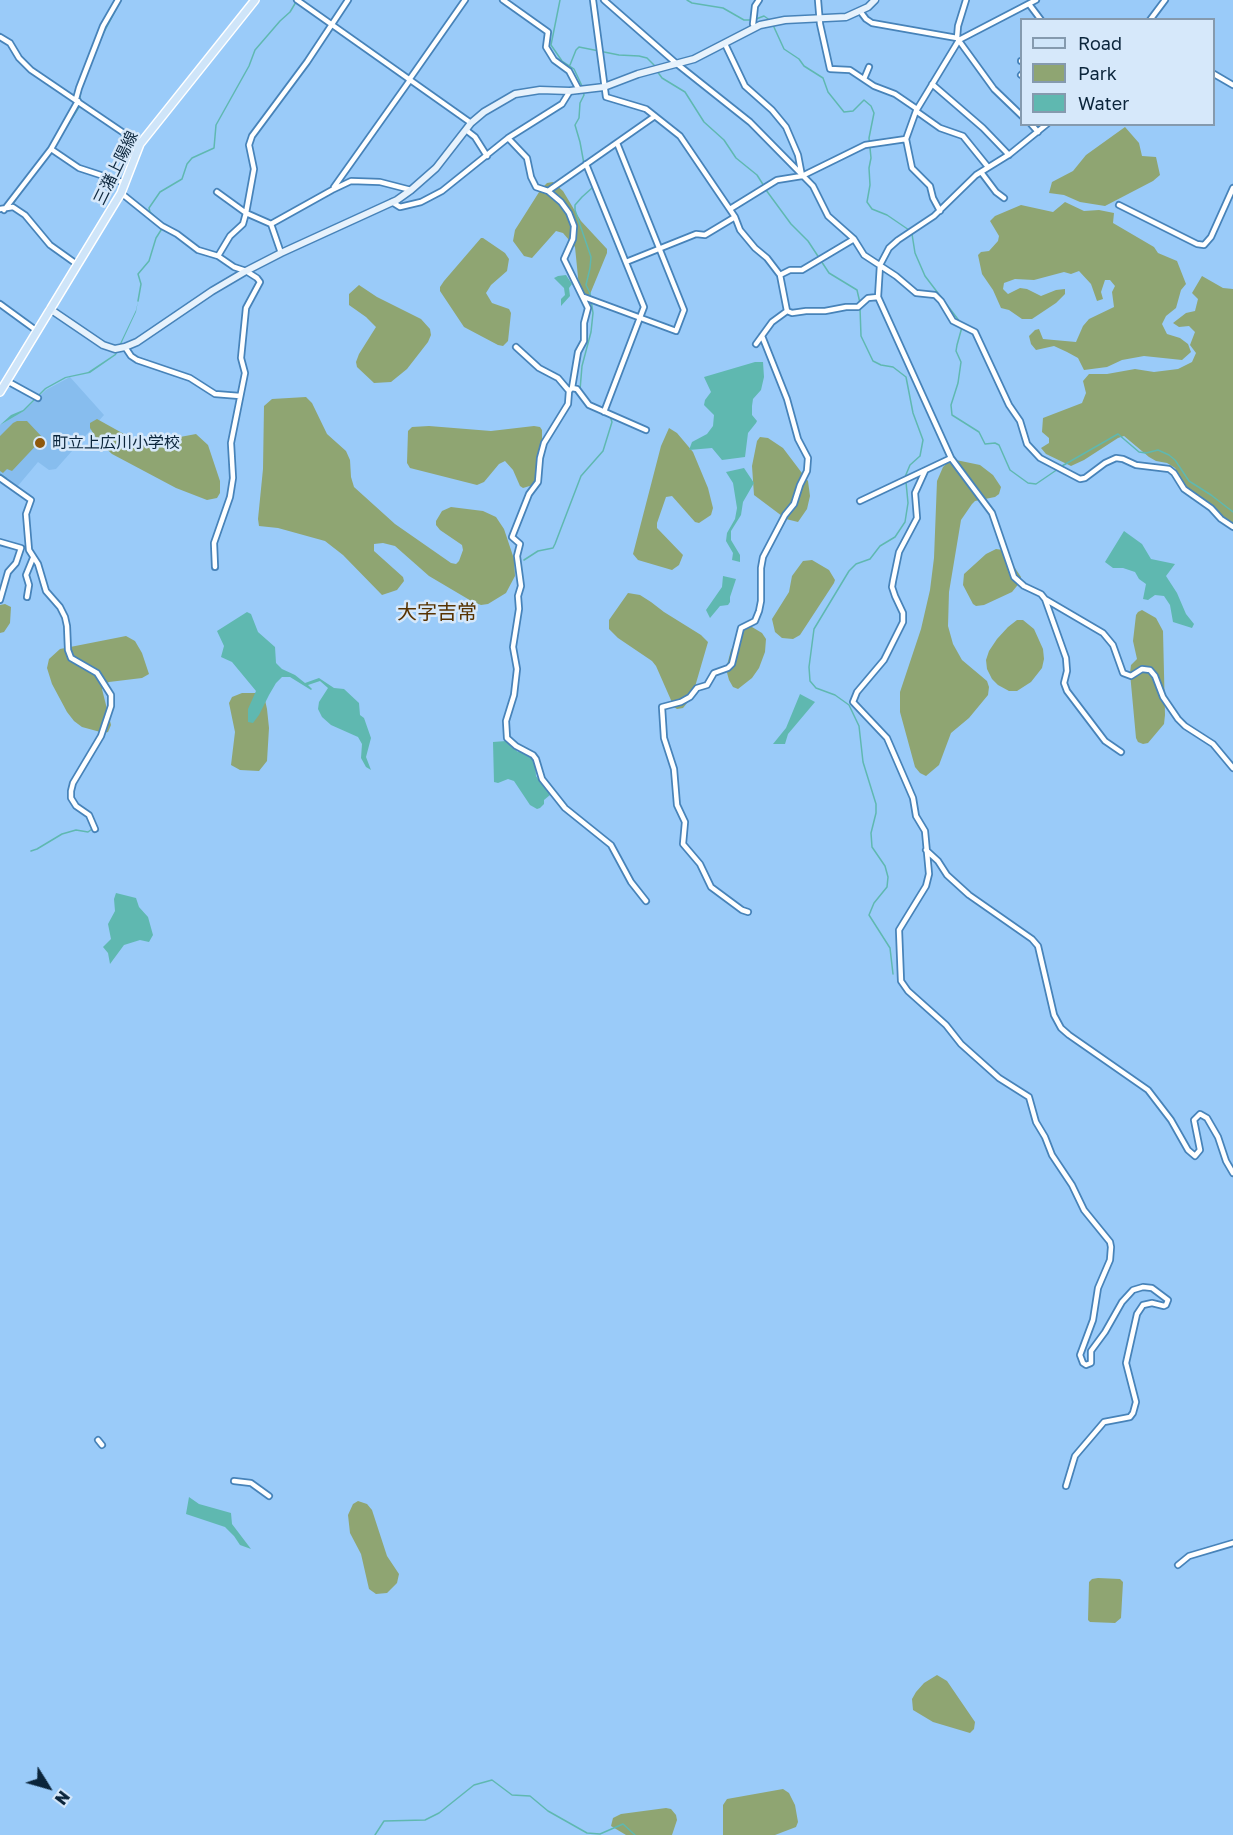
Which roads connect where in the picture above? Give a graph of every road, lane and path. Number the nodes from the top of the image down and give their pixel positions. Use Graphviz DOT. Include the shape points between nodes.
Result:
graph roads {
  1 [pos="118,0"];
  2 [pos="255,0"];
  3 [pos="297,0"];
  4 [pos="348,0"];
  5 [pos="465,0"];
  6 [pos="503,0"];
  7 [pos="593,0"];
  8 [pos="604,0"];
  9 [pos="759,0"];
  10 [pos="818,0"];
  11 [pos="875,0"];
  12 [pos="966,0"];
  13 [pos="1036,0"];
  14 [pos="1165,0"];
  15 [pos="1029,4"];
  16 [pos="860,11"];
  17 [pos="819,18"];
  18 [pos="1040,18"];
  19 [pos="1152,18"];
  20 [pos="753,24"];
  21 [pos="333,25"];
  22 [pos="0,37"];
  23 [pos="958,39"];
  24 [pos="725,44"];
  25 [pos="677,64"];
  26 [pos="869,67"];
  27 [pos="1215,75"];
  28 [pos="864,79"];
  29 [pos="409,80"];
  30 [pos="932,84"];
  31 [pos="1233,85"];
  32 [pos="604,87"];
  33 [pos="582,90"];
  34 [pos="570,91"];
  35 [pos="77,100"];
  36 [pos="917,110"];
  37 [pos="1020,114"];
  38 [pos="655,116"];
  39 [pos="471,123"];
  40 [pos="1032,126"];
  41 [pos="1045,126"];
  42 [pos="466,130"];
  43 [pos="1038,132"];
  44 [pos="508,138"];
  45 [pos="906,139"];
  46 [pos="617,143"];
  47 [pos="140,144"];
  48 [pos="51,149"];
  49 [pos="1009,155"];
  50 [pos="486,156"];
  51 [pos="586,164"];
  52 [pos="988,166"];
  53 [pos="981,172"];
  54 [pos="802,176"];
  55 [pos="125,183"];
  56 [pos="1233,189"];
  57 [pos="332,190"];
  58 [pos="411,190"];
  59 [pos="548,190"];
  60 [pos="217,192"];
  61 [pos="122,193"];
  62 [pos="1004,198"];
  63 [pos="392,202"];
  64 [pos="1119,204"];
  65 [pos="2,209"];
  66 [pos="730,209"];
  67 [pos="939,211"];
  68 [pos="246,213"];
  69 [pos="735,217"];
  70 [pos="271,224"];
  71 [pos="854,239"];
  72 [pos="659,249"];
  73 [pos="281,252"];
  74 [pos="218,256"];
  75 [pos="626,262"];
  76 [pos="78,265"];
  77 [pos="880,265"];
  78 [pos="246,271"];
  79 [pos="780,275"];
  80 [pos="584,297"];
  81 [pos="878,297"];
  82 [pos="0,304"];
  83 [pos="51,309"];
  84 [pos="787,311"];
  85 [pos="640,318"];
  86 [pos="38,331"];
  87 [pos="762,336"];
  88 [pos="756,344"];
  89 [pos="516,346"];
  90 [pos="125,347"];
  91 [pos="7,381"];
  92 [pos="570,389"];
  93 [pos="0,392"];
  94 [pos="240,396"];
  95 [pos="38,398"];
  96 [pos="604,412"];
  97 [pos="646,430"];
  98 [pos="951,458"];
  99 [pos="925,471"];
  100 [pos="0,478"];
  101 [pos="860,501"];
  102 [pos="1233,527"];
  103 [pos="0,542"];
  104 [pos="20,550"];
  105 [pos="32,556"];
  106 [pos="215,567"];
  107 [pos="27,597"];
  108 [pos="1045,599"];
  109 [pos="0,600"];
  110 [pos="1121,752"];
  111 [pos="1233,768"];
  112 [pos="95,829"];
  113 [pos="926,850"];
  114 [pos="646,902"];
  115 [pos="748,912"];
  116 [pos="1233,1173"];
  117 [pos="98,1440"];
  118 [pos="102,1445"];
  119 [pos="234,1481"];
  120 [pos="1066,1486"];
  121 [pos="269,1496"];
  122 [pos="1233,1543"];
  123 [pos="1178,1565"];
  1 -- 35 [label="street" via="104,26"];
  2 -- 47 [label="main road, 三潴上陽線"];
  3 -- 21 [label="street"];
  4 -- 21 [label="street"];
  5 -- 29 [label="street"];
  6 -- 33 [label="street" via="548,32 546,47"];
  7 -- 32 [label="street"];
  8 -- 25 [label="street"];
  9 -- 20 [label="street"];
  10 -- 17 [label="street"];
  11 -- 16 [label="street"];
  12 -- 23 [label="street"];
  13 -- 15 [label="street"];
  14 -- 19 [label="street"];
  15 -- 18 [label="street"];
  15 -- 23 [label="street"];
  16 -- 17 [label="street" via="846,17"];
  16 -- 23 [label="street" via="872,23"];
  17 -- 24 [label="street" via="760,25"];
  17 -- 28 [label="street" via="830,69 850,70"];
  21 -- 29 [label="street"];
  21 -- 68 [label="street" via="252,136 249,145 254,169"];
  22 -- 35 [label="street" via="10,43 31,70"];
  23 -- 30 [label="street"];
  23 -- 37 [label="street" via="994,89"];
  24 -- 25 [label="street"];
  24 -- 54 [label="street" via="745,86 786,127"];
  25 -- 32 [label="street"];
  25 -- 54 [label="street" via="750,122"];
  26 -- 28 [label="street"];
  27 -- 31 [label="street"];
  28 -- 36 [label="street"];
  29 -- 39 [label="street"];
  29 -- 57 [label="street"];
  30 -- 36 [label="street"];
  30 -- 49 [label="street"];
  32 -- 33 [label="street"];
  32 -- 38 [label="street" via="606,98 635,105"];
  33 -- 34 [label="street"];
  34 -- 39 [label="street" via="515,94"];
  34 -- 44 [label="street" via="562,104"];
  35 -- 47 [label="street"];
  35 -- 48 [label="street"];
  36 -- 45 [label="street"];
  36 -- 52 [label="street" via="940,128 963,136"];
  38 -- 46 [label="street"];
  38 -- 66 [label="street" via="680,136"];
  39 -- 42 [label="street"];
  40 -- 43 [label="street"];
  41 -- 43 [label="street"];
  42 -- 50 [label="street" via="475,136"];
  42 -- 58 [label="street" via="436,168"];
  43 -- 49 [label="street"];
  44 -- 50 [label="street"];
  44 -- 59 [label="street" via="526,158 536,187"];
  45 -- 54 [label="street" via="865,145"];
  45 -- 67 [label="street" via="912,168 930,186"];
  46 -- 51 [label="street"];
  46 -- 72 [label="street"];
  47 -- 55 [label="main road, 三潴上陽線"];
  48 -- 55 [label="street" via="79,168"];
  48 -- 65 [label="street"];
  49 -- 52 [label="street"];
  50 -- 63 [label="street" via="432,198 400,207"];
  51 -- 59 [label="street"];
  51 -- 75 [label="street"];
  52 -- 53 [label="street"];
  53 -- 62 [label="street"];
  53 -- 67 [label="street"];
  54 -- 66 [label="street" via="777,180"];
  54 -- 71 [label="street" via="813,186 828,216"];
  55 -- 61 [label="main road, 三潴上陽線"];
  56 -- 64 [label="street" via="1204,245"];
  57 -- 58 [label="street" via="351,181 380,182"];
  57 -- 70 [label="street"];
  58 -- 63 [label="street"];
  59 -- 80 [label="street" via="561,202 574,226 564,259"];
  60 -- 68 [label="street"];
  61 -- 74 [label="street" via="198,250"];
  61 -- 76 [label="main road, 三潴上陽線"];
  63 -- 73 [label="street"];
  65 -- 76 [label="street" via="13,207 25,215 50,245"];
  66 -- 69 [label="street"];
  67 -- 77 [label="street" via="898,240"];
  68 -- 70 [label="street"];
  68 -- 74 [label="street" via="243,224"];
  69 -- 72 [label="street" via="705,235 696,234"];
  69 -- 79 [label="street" via="740,230"];
  70 -- 73 [label="street"];
  71 -- 77 [label="street" via="864,255"];
  71 -- 79 [label="street" via="802,270"];
  72 -- 75 [label="street"];
  72 -- 85 [label="street" via="684,310 676,331"];
  73 -- 78 [label="street"];
  74 -- 78 [label="street"];
  75 -- 85 [label="street" via="644,306"];
  76 -- 83 [label="main road, 三潴上陽線"];
  77 -- 81 [label="street"];
  77 -- 102 [label="street" via="916,292 934,295 953,321 975,332 1020,421 1027,444 1040,458 1080,478 1116,458 1169,469 1184,489"];
  78 -- 90 [label="street"];
  78 -- 94 [label="street" via="260,282 246,308 241,358 245,373"];
  79 -- 84 [label="street"];
  80 -- 85 [label="street"];
  80 -- 92 [label="street" via="588,308 584,340"];
  81 -- 84 [label="street" via="868,298 858,307"];
  81 -- 98 [label="street"];
  82 -- 86 [label="street"];
  83 -- 86 [label="main road, 三潴上陽線"];
  83 -- 90 [label="street" via="103,345"];
  84 -- 87 [label="street"];
  85 -- 96 [label="street"];
  86 -- 91 [label="main road, 三潴上陽線"];
  87 -- 88 [label="street"];
  87 -- 115 [label="street" via="787,399 798,440 808,458 807,471 794,504 763,557 759,611 755,621 741,628 732,664 714,674 707,685 690,697 662,707 677,805 685,822 683,844 700,864 711,887"];
  89 -- 92 [label="street"];
  90 -- 94 [label="street" via="137,360 190,378 215,394"];
  91 -- 93 [label="main road, 三潴上陽線"];
  91 -- 95 [label="street"];
  92 -- 96 [label="street" via="577,389 589,405"];
  92 -- 114 [label="street" via="568,404 544,443 538,482 529,494 512,537 520,544 517,556 521,586 513,647 517,669 506,721 507,738 533,755 542,779 565,808 611,845"];
  94 -- 106 [label="street" via="231,443 233,478 214,543"];
  96 -- 97 [label="street"];
  98 -- 99 [label="street"];
  98 -- 108 [label="street" via="992,513 1014,577"];
  99 -- 101 [label="street"];
  99 -- 113 [label="street" via="915,493 916,518 899,552 893,581 903,622 884,660 853,702 883,732 893,749 925,831"];
  100 -- 105 [label="street" via="31,500 26,514"];
  103 -- 104 [label="street"];
  104 -- 105 [label="street"];
  104 -- 109 [label="street"];
  105 -- 107 [label="street" via="26,575"];
  105 -- 112 [label="street" via="46,591 65,617 71,658 97,673 111,695 101,736 71,791 76,806 89,816"];
  108 -- 110 [label="street" via="1066,658 1067,692 1105,741"];
  108 -- 111 [label="street" via="1103,633 1113,645 1123,673 1131,676 1142,669 1150,670 1178,719 1214,744"];
  113 -- 116 [label="street" via="969,895 1038,946 1054,1015 1061,1028 1149,1090 1195,1156 1200,1150 1194,1120 1200,1114 1207,1118"];
  113 -- 120 [label="street" via="928,880 899,930 901,981 999,1078 1029,1097 1052,1155 1084,1210 1110,1242 1110,1260 1098,1288 1093,1320 1080,1355 1083,1363 1091,1363 1091,1351 1133,1290 1152,1288 1168,1300 1164,1306 1143,1305 1137,1314 1126,1362 1136,1401 1133,1413 1104,1422 1075,1456"];
  117 -- 118 [label="street"];
  119 -- 121 [label="street" via="251,1483"];
  122 -- 123 [label="street" via="1189,1556"];
}
